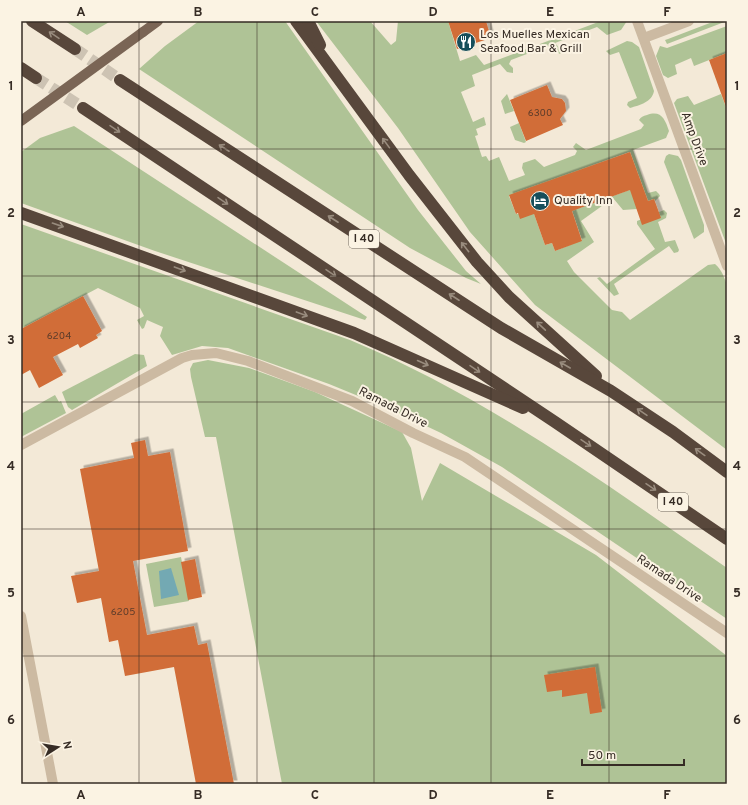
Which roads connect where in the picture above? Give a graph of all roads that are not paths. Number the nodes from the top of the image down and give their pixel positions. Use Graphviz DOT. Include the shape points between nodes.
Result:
graph roads {
  1 [pos="32,21"];
  2 [pos="158,21"];
  3 [pos="296,21"];
  4 [pos="308,21"];
  5 [pos="637,21"];
  6 [pos="689,21"];
  7 [pos="644,38"];
  8 [pos="75,49"];
  9 [pos="21,68"];
  10 [pos="330,68"];
  11 [pos="36,78"];
  12 [pos="120,80"];
  13 [pos="82,108"];
  14 [pos="21,121"];
  15 [pos="21,212"];
  16 [pos="727,266"];
  17 [pos="611,391"];
  18 [pos="555,422"];
  19 [pos="21,445"];
  20 [pos="727,472"];
  21 [pos="727,539"];
  22 [pos="21,616"];
  23 [pos="727,633"];
  24 [pos="53,784"];
  8 -- 1 [label="highway, one-way"];
  2 -- 14 [label="main road, bridge"];
  3 -- 10 [label="highway"];
  4 -- 10 [label="highway"];
  5 -- 7 [label="street, Amp Drive"];
  6 -- 7 [label="street"];
  7 -- 16 [label="street, Amp Drive"];
  9 -- 11 [label="highway"];
  17 -- 10 [label="highway, one-way" via="510,297 477,262"];
  17 -- 12 [label="highway, I 40, one-way" via="500,328"];
  13 -- 18 [label="highway, I 40, one-way"];
  15 -- 18 [label="highway, one-way" via="354,333"];
  20 -- 17 [label="highway, I 40, one-way"];
  18 -- 21 [label="highway, I 40, one-way"];
  19 -- 23 [label="street, Ramada Drive" via="182,358 204,353 233,356 352,401 465,457"];
  22 -- 24 [label="street"];
}
